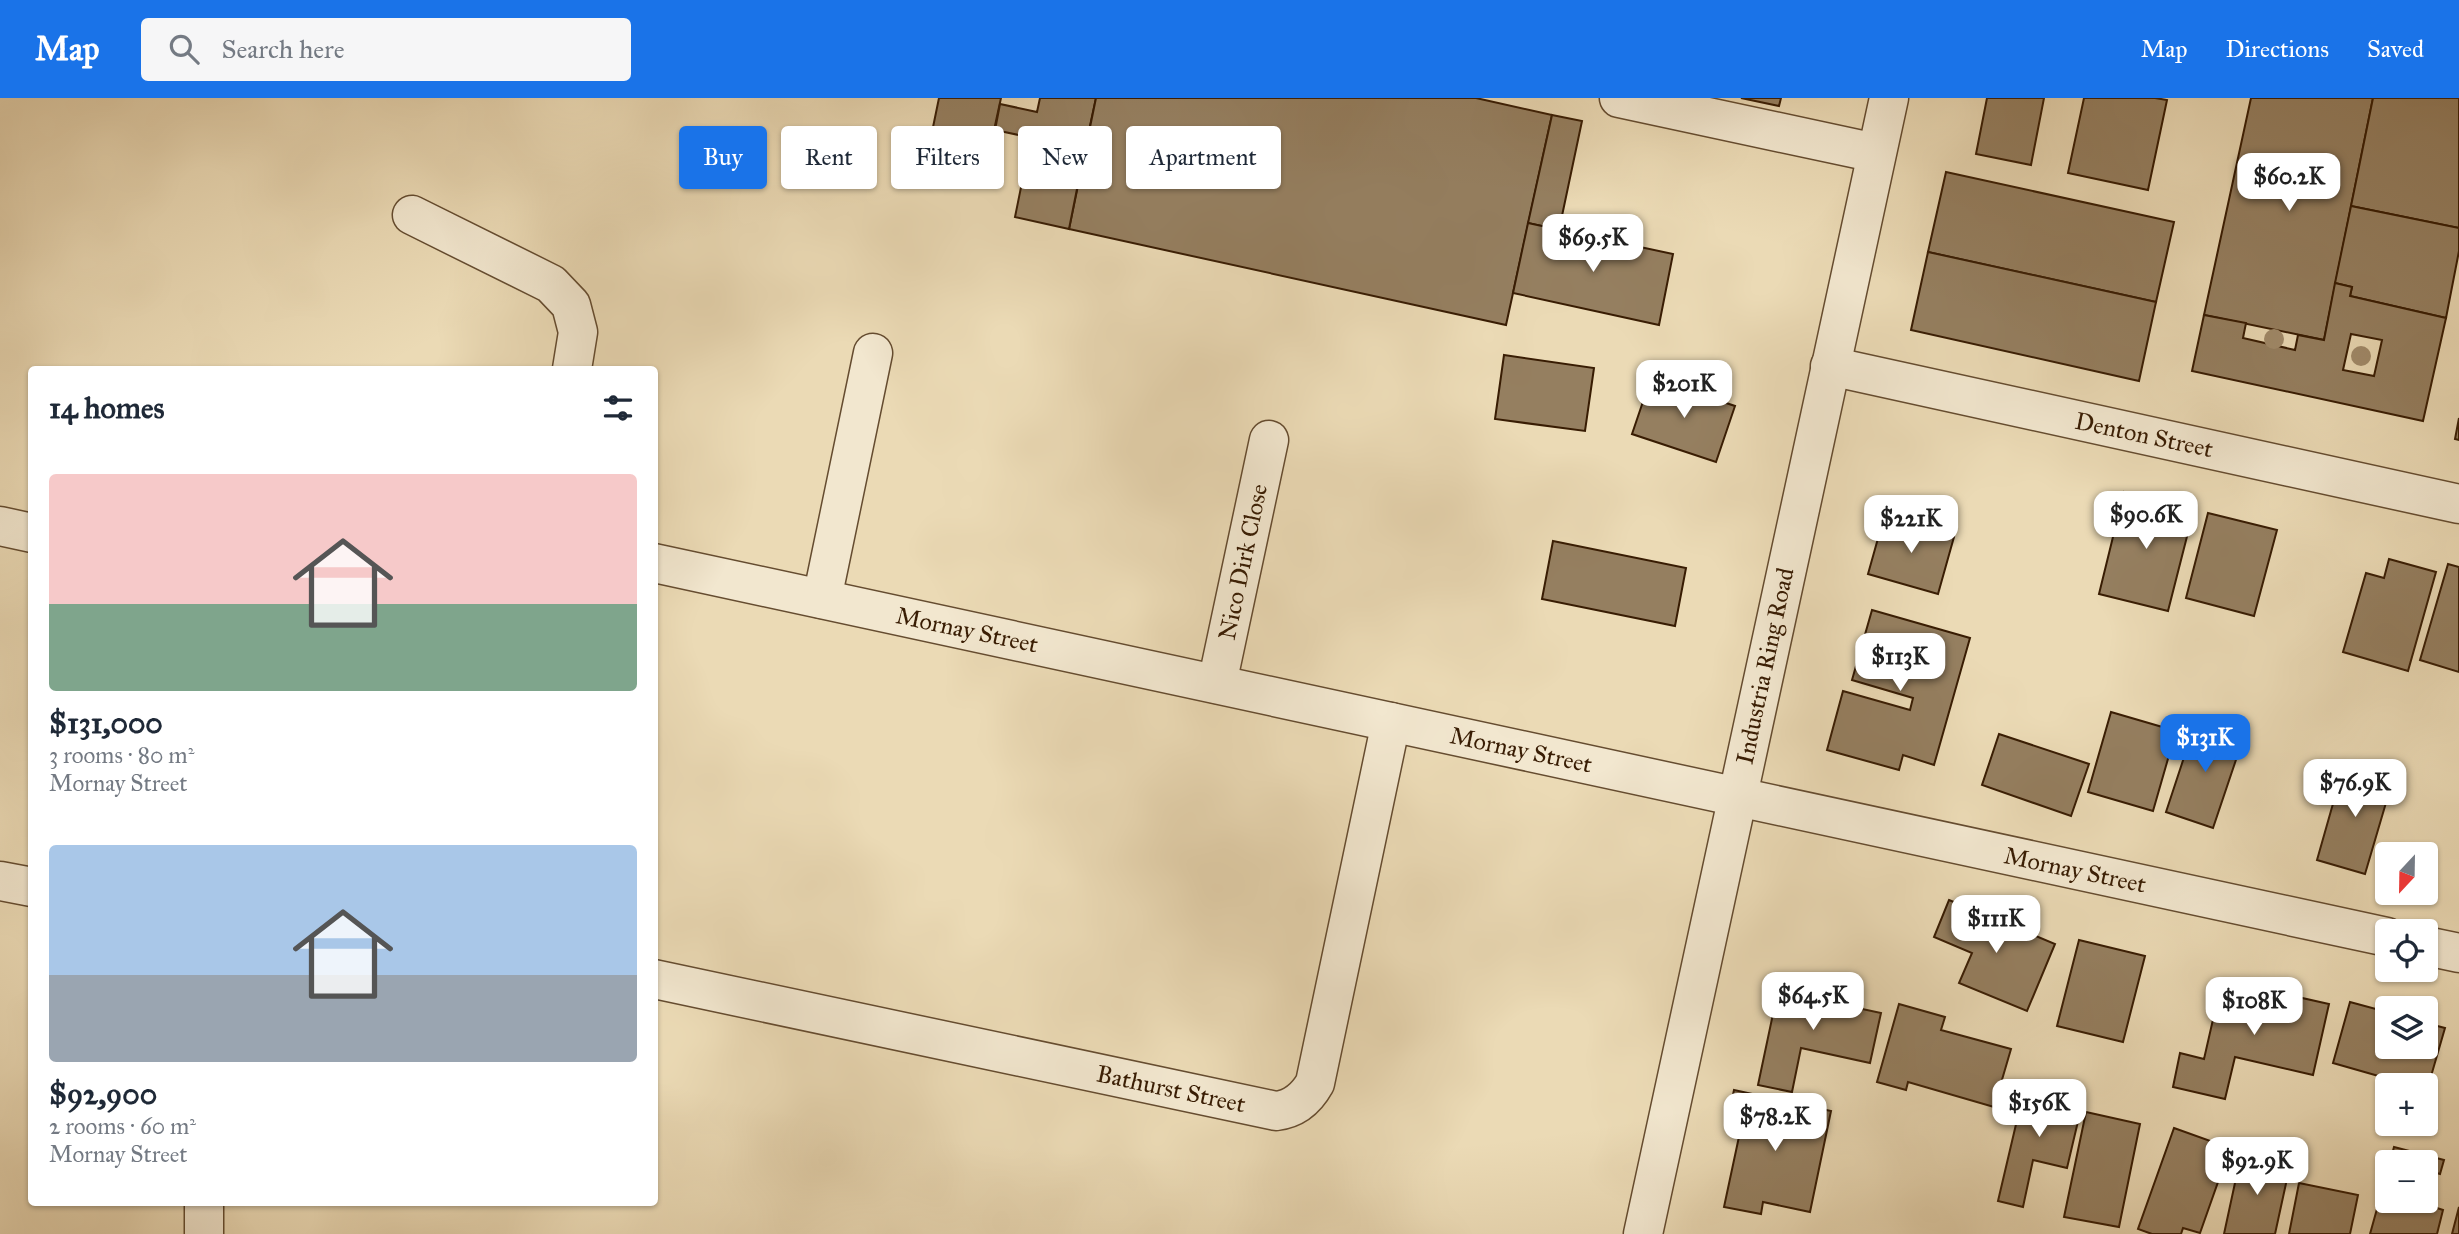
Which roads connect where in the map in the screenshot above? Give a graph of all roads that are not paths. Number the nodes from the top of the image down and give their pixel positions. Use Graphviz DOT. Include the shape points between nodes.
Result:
graph roads {
  1 [pos="1619,98"];
  2 [pos="1889,98"];
  3 [pos="1877,153"];
  4 [pos="412,215"];
  5 [pos="873,353"];
  6 [pos="572,366"];
  7 [pos="1830,366"];
  8 [pos="1269,440"];
  9 [pos="2459,504"];
  10 [pos="0,526"];
  11 [pos="28,532"];
  12 [pos="658,564"];
  13 [pos="822,599"];
  14 [pos="1217,684"];
  15 [pos="1391,722"];
  16 [pos="1737,797"];
  17 [pos="0,881"];
  18 [pos="28,886"];
  19 [pos="2375,934"];
  20 [pos="2438,949"];
  21 [pos="2459,953"];
  22 [pos="658,980"];
  23 [pos="204,1206"];
  24 [pos="204,1234"];
  25 [pos="1643,1234"];
  1 -- 3 [label="street"];
  2 -- 3 [label="street, Industria Ring Road"];
  3 -- 7 [label="street, Industria Ring Road"];
  4 -- 6 [label="street" via="551,284 571,305 578,332"];
  5 -- 13 [label="street"];
  7 -- 9 [label="street, Denton Street"];
  7 -- 16 [label="street, Industria Ring Road"];
  8 -- 14 [label="street, Nico Dirk Close"];
  10 -- 11 [label="street"];
  12 -- 13 [label="street, Mornay Street"];
  13 -- 14 [label="street, Mornay Street"];
  14 -- 15 [label="street, Mornay Street"];
  15 -- 16 [label="street, Mornay Street"];
  15 -- 22 [label="street, Bathurst Street" via="1315,1083 1308,1095 1289,1109 1276,1111"];
  16 -- 19 [label="street, Mornay Street"];
  16 -- 25 [label="street, Industria Ring Road"];
  17 -- 18 [label="street"];
  20 -- 21 [label="street"];
  23 -- 24 [label="street"];
}
